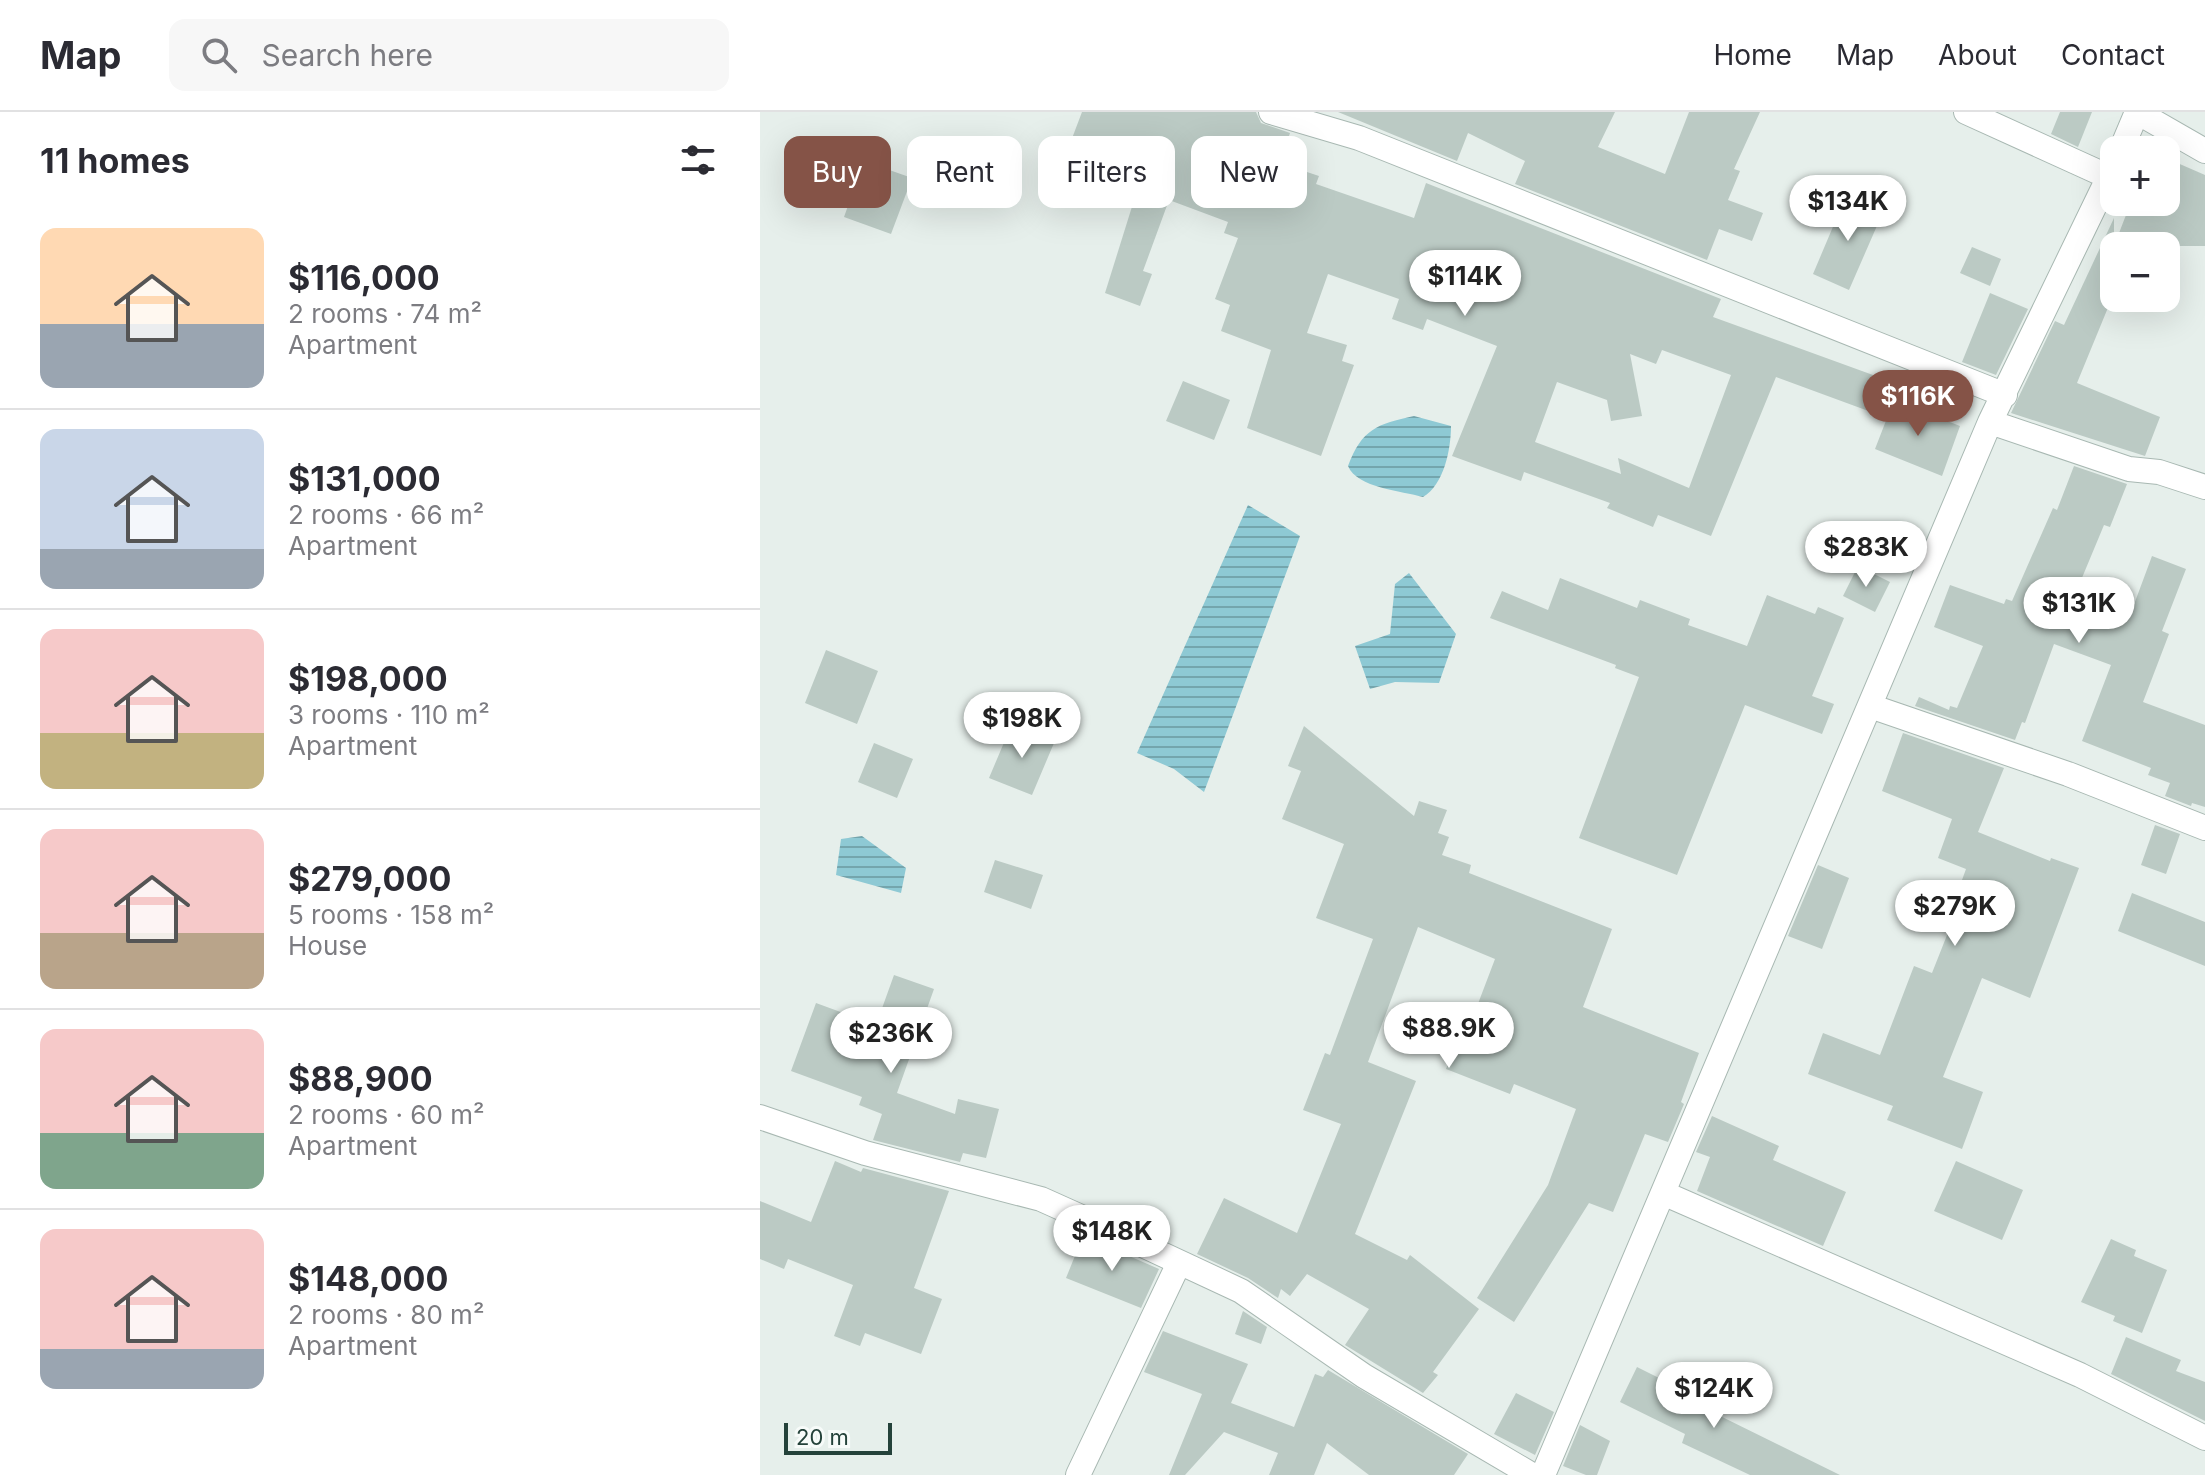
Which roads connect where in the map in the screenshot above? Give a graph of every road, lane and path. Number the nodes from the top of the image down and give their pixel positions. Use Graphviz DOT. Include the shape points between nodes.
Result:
graph roads {
  1 [pos="1271,112"];
  2 [pos="1966,112"];
  3 [pos="2137,112"];
  4 [pos="2127,136"];
  5 [pos="2205,151"];
  6 [pos="2100,167"];
  7 [pos="2100,197"];
  8 [pos="2005,395"];
  9 [pos="1990,422"];
  10 [pos="2205,487"];
  11 [pos="1870,706"];
  12 [pos="2205,828"];
  13 [pos="760,1117"];
  14 [pos="1663,1193"];
  15 [pos="1179,1263"];
  16 [pos="2205,1438"];
  17 [pos="1078,1475"];
  18 [pos="1532,1475"];
  19 [pos="1543,1475"];
  1 -- 8 [label="street" via="1359,138"];
  2 -- 6 [label="street"];
  3 -- 4 [label="street"];
  3 -- 5 [label="street"];
  7 -- 8 [label="street"];
  8 -- 9 [label="street"];
  9 -- 10 [label="street" via="2129,469"];
  9 -- 11 [label="street"];
  11 -- 12 [label="street"];
  11 -- 14 [label="street"];
  13 -- 15 [label="street" via="865,1153 1041,1199"];
  14 -- 16 [label="street" via="2080,1375"];
  14 -- 19 [label="street"];
  15 -- 17 [label="street"];
  15 -- 18 [label="street" via="1241,1291 1364,1376"];
}
